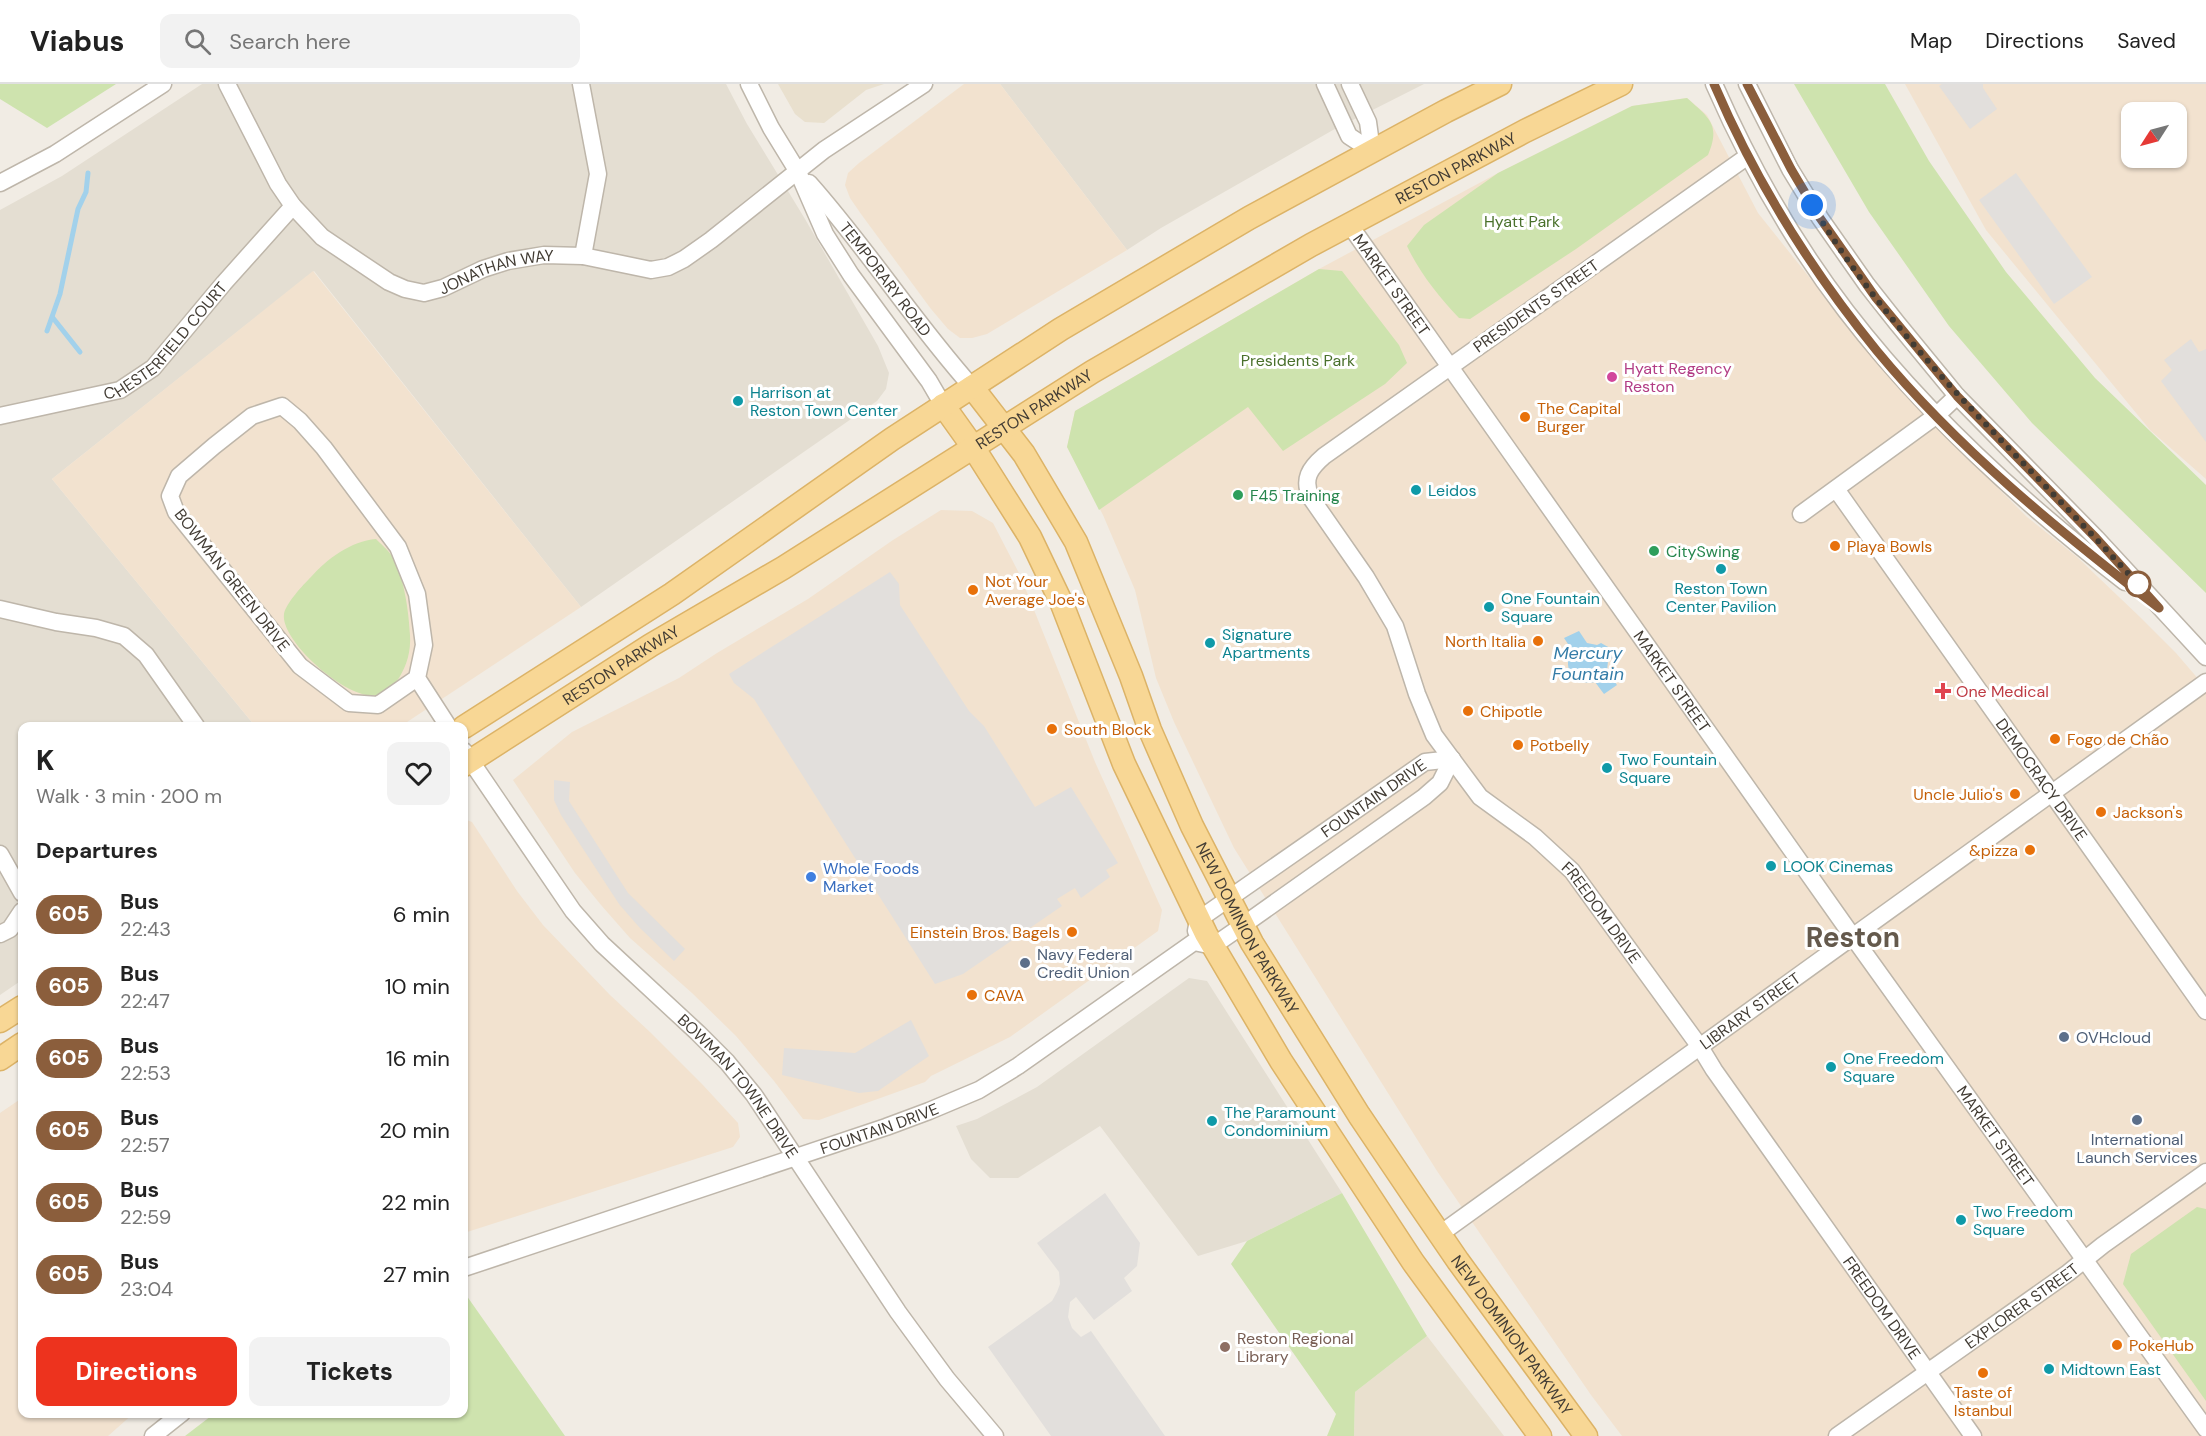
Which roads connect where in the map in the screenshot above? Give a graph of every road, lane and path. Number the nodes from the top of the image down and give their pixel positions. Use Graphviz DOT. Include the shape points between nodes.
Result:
graph roads {
  1 [pos="163,84"];
  2 [pos="227,84"];
  3 [pos="581,84"];
  4 [pos="749,84"];
  5 [pos="924,84"];
  6 [pos="1325,84"];
  7 [pos="1350,84"];
  8 [pos="1500,84"];
  9 [pos="1621,84"];
  10 [pos="1714,84"];
  11 [pos="1747,84"];
  12 [pos="1372,151"];
  13 [pos="1748,156"];
  14 [pos="798,171"];
  15 [pos="0,183"];
  16 [pos="293,206"];
  17 [pos="1349,224"];
  18 [pos="583,256"];
  19 [pos="1450,366"];
  20 [pos="972,387"];
  21 [pos="1957,396"];
  22 [pos="944,405"];
  23 [pos="0,416"];
  24 [pos="1937,416"];
  25 [pos="1004,428"];
  26 [pos="973,447"];
  27 [pos="1324,456"];
  28 [pos="1836,489"];
  29 [pos="1801,514"];
  30 [pos="2159,608"];
  31 [pos="0,609"];
  32 [pos="2206,657"];
  33 [pos="417,678"];
  34 [pos="2206,682"];
  35 [pos="193,722"];
  36 [pos="445,722"];
  37 [pos="468,724"];
  38 [pos="468,758"];
  39 [pos="1452,759"];
  40 [pos="468,762"];
  41 [pos="2052,794"];
  42 [pos="0,854"];
  43 [pos="18,886"];
  44 [pos="1228,900"];
  45 [pos="18,917"];
  46 [pos="1242,926"];
  47 [pos="0,934"];
  48 [pos="1202,936"];
  49 [pos="1853,937"];
  50 [pos="18,1010"];
  51 [pos="2206,1011"];
  52 [pos="0,1021"];
  53 [pos="18,1047"];
  54 [pos="1700,1047"];
  55 [pos="0,1059"];
  56 [pos="795,1156"];
  57 [pos="2206,1172"];
  58 [pos="1440,1234"];
  59 [pos="2085,1260"];
  60 [pos="468,1267"];
  61 [pos="1927,1372"];
  62 [pos="176,1418"];
  63 [pos="2206,1429"];
  64 [pos="153,1436"];
  65 [pos="995,1436"];
  66 [pos="1540,1436"];
  67 [pos="1586,1436"];
  68 [pos="1837,1436"];
  69 [pos="1973,1436"];
  1 -- 15 [label="street" via="55,154"];
  2 -- 16 [label="street, JONATHAN WAY"];
  3 -- 18 [label="street" via="598,174"];
  4 -- 14 [label="street, TEMPORARY ROAD"];
  5 -- 14 [label="street, JONATHAN WAY"];
  6 -- 12 [label="street" via="1349,136"];
  7 -- 12 [label="street" via="1368,122"];
  8 -- 12 [label="main road, RESTON PARKWAY"];
  9 -- 17 [label="main road, RESTON PARKWAY" via="1525,130"];
  10 -- 13 [label="street"];
  11 -- 21 [label="street" via="1820,218 1867,285"];
  12 -- 20 [label="main road, RESTON PARKWAY" via="1249,218 1061,329"];
  13 -- 19 [label="street, PRESIDENTS STREET"];
  13 -- 24 [label="street" via="1785,221 1844,309"];
  14 -- 18 [label="street, JONATHAN WAY" via="711,240 668,267 651,270"];
  14 -- 20 [label="street, TEMPORARY ROAD"];
  14 -- 22 [label="street, TEMPORARY ROAD" via="825,234"];
  16 -- 18 [label="street, JONATHAN WAY" via="322,237 351,258 389,282 424,293 508,261 544,255"];
  16 -- 23 [label="street, CHESTERFIELD COURT" via="153,368 120,390"];
  17 -- 19 [label="street, MARKET STREET"];
  17 -- 25 [label="main road, RESTON PARKWAY" via="1092,372"];
  19 -- 27 [label="street, PRESIDENTS STREET"];
  19 -- 49 [label="street, MARKET STREET"];
  20 -- 22 [label="main road, RESTON PARKWAY"];
  20 -- 25 [label="main road, NEW DOMINION PARKWAY"];
  21 -- 24 [label="street"];
  21 -- 30 [label="street"];
  22 -- 26 [label="main road"];
  22 -- 37 [label="main road, RESTON PARKWAY" via="672,594"];
  24 -- 28 [label="street"];
  24 -- 30 [label="street" via="2082,549"];
  25 -- 26 [label="main road, RESTON PARKWAY"];
  25 -- 44 [label="main road, NEW DOMINION PARKWAY" via="1076,542 1150,730"];
  26 -- 38 [label="main road, RESTON PARKWAY" via="783,568"];
  26 -- 48 [label="main road" via="1030,537 1062,604 1124,764"];
  27 -- 39 [label="street, FREEDOM DRIVE" via="1308,472 1308,492 1395,626 1429,726"];
  28 -- 29 [label="street"];
  28 -- 41 [label="street, DEMOCRACY DRIVE"];
  30 -- 32 [label="street"];
  31 -- 35 [label="street" via="124,636 146,655"];
  33 -- 33 [label="street, BOWMAN GREEN DRIVE" via="424,645 417,594 398,547 300,421 282,406 252,416 178,476 170,496 176,512 300,666 348,703 378,705"];
  33 -- 36 [label="street"];
  34 -- 41 [label="street, LIBRARY STREET"];
  39 -- 44 [label="street, FOUNTAIN DRIVE" via="1425,762"];
  39 -- 46 [label="street, FOUNTAIN DRIVE" via="1440,783 1424,797"];
  39 -- 54 [label="street, FREEDOM DRIVE" via="1480,797 1535,837 1572,871"];
  40 -- 56 [label="street, BOWMAN TOWNE DRIVE" via="573,911 602,944 727,1062"];
  41 -- 49 [label="street, LIBRARY STREET"];
  41 -- 51 [label="street, DEMOCRACY DRIVE"];
  42 -- 43 [label="street"];
  44 -- 46 [label="main road, NEW DOMINION PARKWAY"];
  44 -- 48 [label="street, FOUNTAIN DRIVE"];
  45 -- 47 [label="street" via="10,929"];
  46 -- 48 [label="street, FOUNTAIN DRIVE"];
  46 -- 58 [label="main road, NEW DOMINION PARKWAY" via="1359,1115"];
  48 -- 56 [label="street, FOUNTAIN DRIVE" via="979,1090 930,1111"];
  48 -- 66 [label="main road" via="1413,1262"];
  49 -- 54 [label="street, LIBRARY STREET"];
  49 -- 59 [label="street, MARKET STREET"];
  50 -- 52 [label="main road"];
  53 -- 55 [label="main road"];
  54 -- 58 [label="street, LIBRARY STREET"];
  54 -- 61 [label="street, FREEDOM DRIVE"];
  56 -- 60 [label="street, FOUNTAIN DRIVE"];
  56 -- 65 [label="street, BOWMAN TOWNE DRIVE" via="898,1312"];
  57 -- 59 [label="street, EXPLORER STREET"];
  58 -- 67 [label="main road, NEW DOMINION PARKWAY"];
  59 -- 61 [label="street, EXPLORER STREET"];
  59 -- 63 [label="street, MARKET STREET"];
  61 -- 68 [label="street, EXPLORER STREET"];
  61 -- 69 [label="street, FREEDOM DRIVE"];
  62 -- 64 [label="street"];
}
